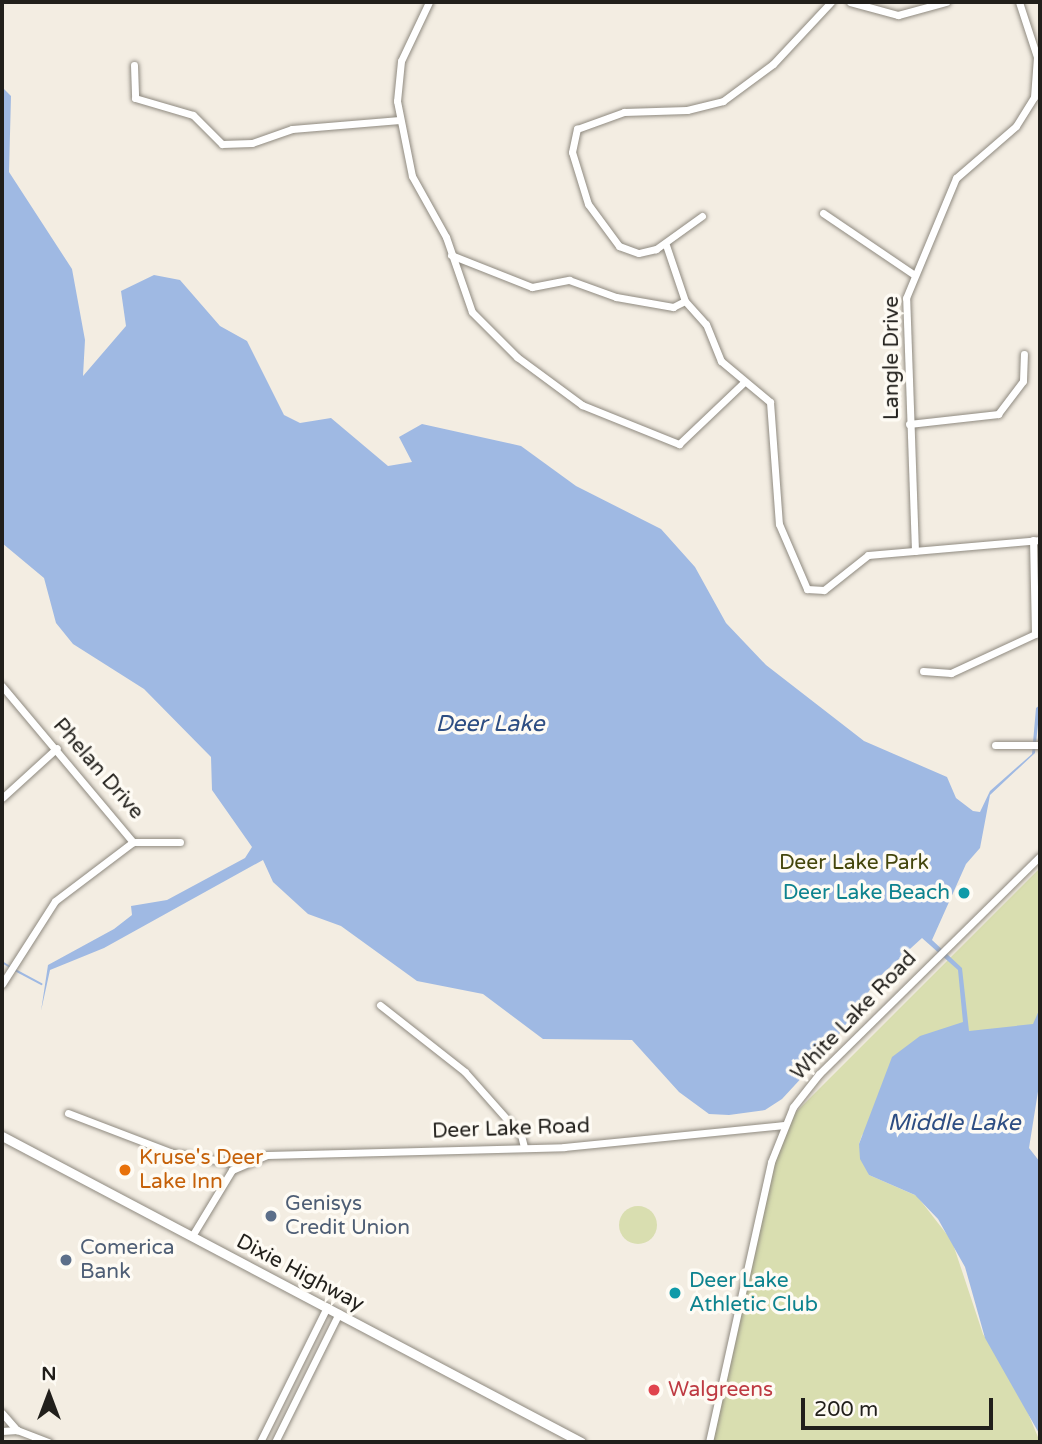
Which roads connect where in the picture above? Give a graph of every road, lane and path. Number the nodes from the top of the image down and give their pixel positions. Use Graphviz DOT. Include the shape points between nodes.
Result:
graph roads {
  1 [pos="429,2"];
  2 [pos="831,2"];
  3 [pos="850,2"];
  4 [pos="946,2"];
  5 [pos="1018,2"];
  6 [pos="134,65"];
  7 [pos="400,120"];
  8 [pos="823,213"];
  9 [pos="702,216"];
  10 [pos="666,245"];
  11 [pos="451,255"];
  12 [pos="913,274"];
  13 [pos="685,300"];
  14 [pos="1024,354"];
  15 [pos="744,382"];
  16 [pos="909,424"];
  17 [pos="1036,540"];
  18 [pos="915,551"];
  19 [pos="923,671"];
  20 [pos="2,686"];
  21 [pos="995,745"];
  22 [pos="1037,745"];
  23 [pos="57,748"];
  24 [pos="2,798"];
  25 [pos="133,842"];
  26 [pos="180,842"];
  27 [pos="1040,856"];
  28 [pos="2,984"];
  29 [pos="380,1005"];
  30 [pos="68,1113"];
  31 [pos="784,1125"];
  32 [pos="2,1136"];
  33 [pos="524,1147"];
  34 [pos="240,1164"];
  35 [pos="192,1236"];
  36 [pos="327,1307"];
  37 [pos="339,1313"];
  38 [pos="286,1390"];
  39 [pos="298,1396"];
  40 [pos="2,1413"];
  41 [pos="17,1430"];
  42 [pos="2,1432"];
  43 [pos="49,1442"];
  44 [pos="260,1442"];
  45 [pos="275,1442"];
  46 [pos="581,1442"];
  47 [pos="709,1442"];
  1 -- 7 [label="street" via="401,61"];
  2 -- 10 [label="street" via="774,64 723,101 687,110 624,112 577,129 572,152 596,221 631,251"];
  3 -- 4 [label="street" via="898,15"];
  5 -- 12 [label="street, Langle Drive" via="1037,57 1034,97 1016,127 956,178"];
  6 -- 7 [label="street" via="135,98 193,115 211,137 235,146 292,129"];
  7 -- 11 [label="street" via="412,176"];
  8 -- 12 [label="street"];
  9 -- 10 [label="street"];
  10 -- 13 [label="street"];
  11 -- 13 [label="street" via="532,287 569,280 665,306"];
  11 -- 15 [label="street" via="472,313 517,357 582,405 679,444"];
  12 -- 16 [label="street, Langle Drive" via="905,313"];
  13 -- 15 [label="street" via="706,324 718,354"];
  14 -- 16 [label="street" via="1023,381 998,414"];
  15 -- 18 [label="street" via="770,401 779,524 800,580 822,591 869,555"];
  16 -- 18 [label="street, Langle Drive"];
  17 -- 18 [label="street"];
  17 -- 19 [label="street" via="1035,634 951,673"];
  20 -- 23 [label="street, Phelan Drive"];
  21 -- 22 [label="street"];
  23 -- 24 [label="street"];
  23 -- 25 [label="street, Phelan Drive"];
  25 -- 26 [label="street, Phelan Drive"];
  25 -- 28 [label="street" via="55,901"];
  27 -- 31 [label="street, White Lake Road" via="819,1074"];
  29 -- 33 [label="street" via="465,1072 521,1135"];
  30 -- 34 [label="street, Deer Lake Road" via="173,1153"];
  31 -- 33 [label="street, Deer Lake Road"];
  31 -- 47 [label="street, White Lake Road"];
  32 -- 35 [label="main road, Dixie Highway"];
  33 -- 34 [label="street, Deer Lake Road" via="279,1154"];
  34 -- 35 [label="street"];
  35 -- 36 [label="main road, Dixie Highway"];
  36 -- 37 [label="main road, Dixie Highway"];
  36 -- 38 [label="street"];
  37 -- 39 [label="street"];
  37 -- 46 [label="main road, Dixie Highway"];
  38 -- 39 [label="street"];
  38 -- 44 [label="street"];
  39 -- 45 [label="street"];
  40 -- 41 [label="street"];
  41 -- 42 [label="street"];
  41 -- 43 [label="street"];
}
